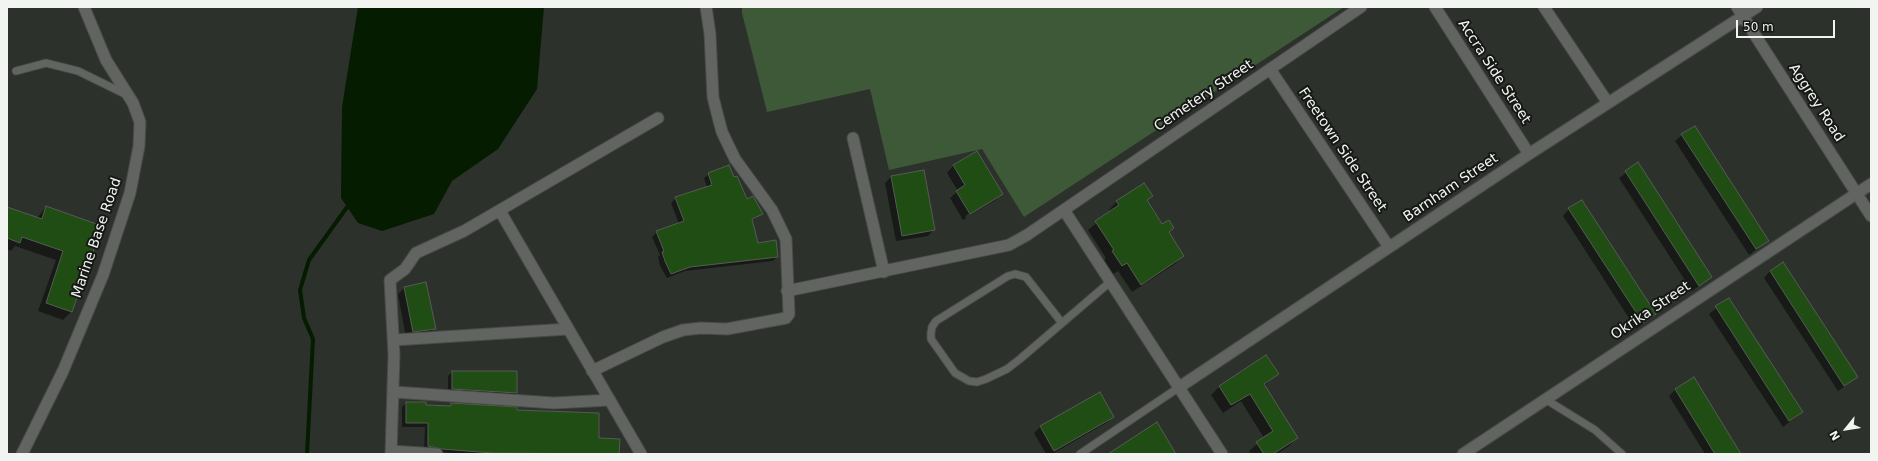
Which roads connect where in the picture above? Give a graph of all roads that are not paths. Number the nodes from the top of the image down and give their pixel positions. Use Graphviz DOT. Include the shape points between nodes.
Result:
graph roads {
  1 [pos="84,7"];
  2 [pos="706,7"];
  3 [pos="1361,7"];
  4 [pos="1435,7"];
  5 [pos="1544,7"];
  6 [pos="1757,7"];
  7 [pos="1740,12"];
  8 [pos="1270,69"];
  9 [pos="16,71"];
  10 [pos="127,95"];
  11 [pos="1608,103"];
  12 [pos="658,118"];
  13 [pos="853,138"];
  14 [pos="1529,154"];
  15 [pos="1871,184"];
  16 [pos="1856,193"];
  17 [pos="500,210"];
  18 [pos="1064,210"];
  19 [pos="1871,216"];
  20 [pos="1389,247"];
  21 [pos="884,272"];
  22 [pos="1110,282"];
  23 [pos="787,291"];
  24 [pos="1062,323"];
  25 [pos="568,329"];
  26 [pos="394,340"];
  27 [pos="592,371"];
  28 [pos="1178,388"];
  29 [pos="394,392"];
  30 [pos="1545,399"];
  31 [pos="610,400"];
  32 [pos="391,452"];
  33 [pos="22,454"];
  34 [pos="438,454"];
  35 [pos="641,454"];
  36 [pos="1080,454"];
  37 [pos="1222,454"];
  38 [pos="1462,454"];
  39 [pos="1622,454"];
  1 -- 10 [label="street, Marine Base Road" via="106,60"];
  2 -- 23 [label="street" via="713,97 722,132 736,159 772,210 786,239"];
  3 -- 8 [label="street, Cemetery Street"];
  4 -- 14 [label="street, Accra Side Street"];
  5 -- 11 [label="street"];
  6 -- 7 [label="street, Barnham Street"];
  7 -- 11 [label="street, Barnham Street"];
  7 -- 16 [label="street, Aggrey Road"];
  8 -- 18 [label="street, Cemetery Street"];
  8 -- 20 [label="street, Freetown Side Street"];
  9 -- 10 [label="lane" via="46,62 78,71"];
  10 -- 33 [label="street, Marine Base Road" via="140,122 139,146 130,194 103,275 63,371"];
  11 -- 14 [label="street, Barnham Street"];
  12 -- 17 [label="street"];
  13 -- 21 [label="street"];
  14 -- 20 [label="street, Barnham Street"];
  15 -- 16 [label="street, Okrika Street"];
  16 -- 19 [label="street, Aggrey Road"];
  16 -- 30 [label="street, Okrika Street"];
  17 -- 25 [label="street"];
  17 -- 26 [label="street" via="464,232 416,253 405,269 390,280"];
  18 -- 21 [label="street, Cemetery Street" via="1009,245"];
  18 -- 22 [label="street"];
  20 -- 28 [label="street, Barnham Street"];
  21 -- 23 [label="street, Cemetery Street"];
  22 -- 24 [label="lane"];
  22 -- 28 [label="street"];
  23 -- 27 [label="street" via="789,314 786,318 727,329 683,330"];
  24 -- 24 [label="lane" via="1007,369 977,382 969,381 955,373 932,339 931,333 936,321 1015,274 1026,277"];
  25 -- 26 [label="street"];
  25 -- 27 [label="street"];
  26 -- 29 [label="street"];
  27 -- 31 [label="street"];
  28 -- 36 [label="lane"];
  28 -- 37 [label="street"];
  29 -- 31 [label="street" via="554,403"];
  29 -- 32 [label="street"];
  30 -- 38 [label="street, Okrika Street"];
  30 -- 39 [label="lane" via="1595,430"];
  31 -- 35 [label="street"];
  32 -- 34 [label="street"];
}
